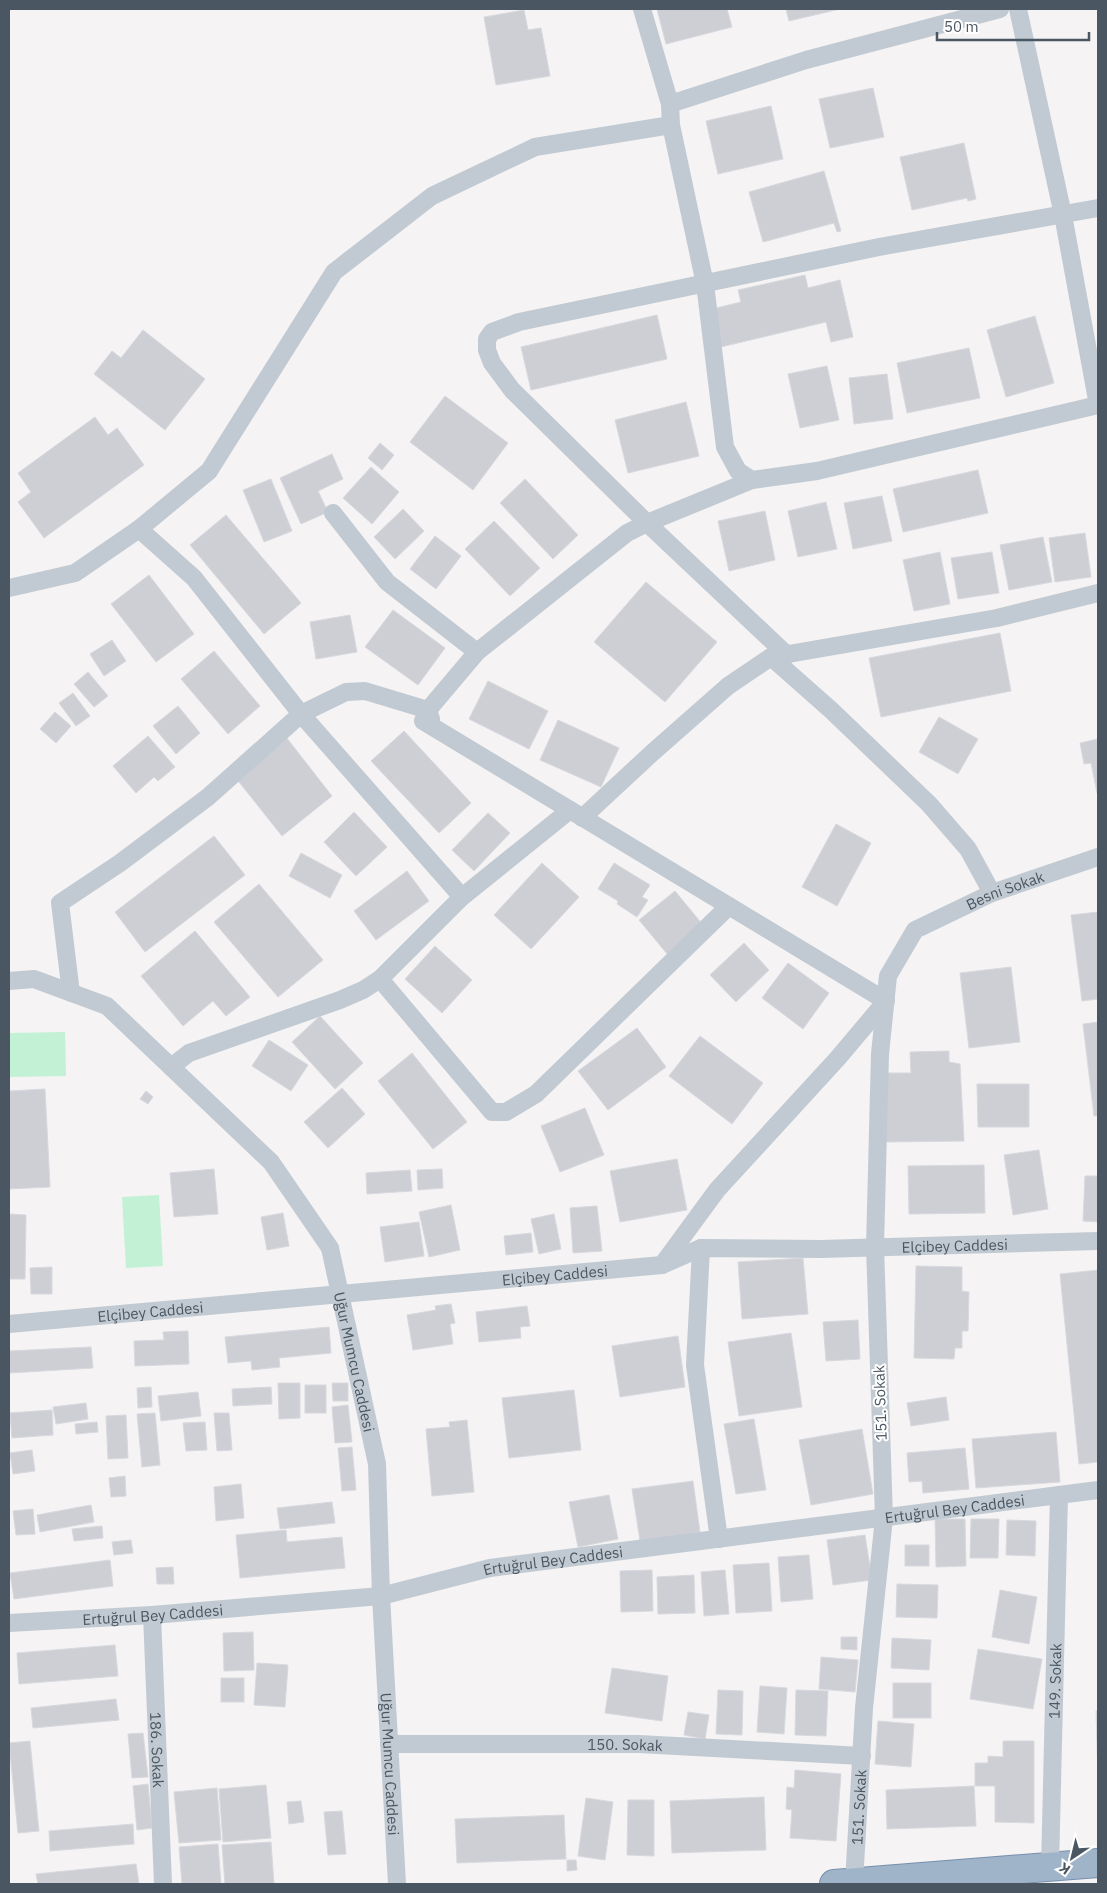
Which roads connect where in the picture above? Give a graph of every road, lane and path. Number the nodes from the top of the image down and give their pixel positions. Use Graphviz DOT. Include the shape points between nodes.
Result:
graph roads {
  1 [pos="642,9"];
  2 [pos="1000,9"];
  3 [pos="1018,9"];
  4 [pos="670,104"];
  5 [pos="670,125"];
  6 [pos="1098,208"];
  7 [pos="1063,215"];
  8 [pos="705,284"];
  9 [pos="1098,405"];
  10 [pos="752,480"];
  11 [pos="333,514"];
  12 [pos="647,523"];
  13 [pos="140,529"];
  14 [pos="9,588"];
  15 [pos="1098,593"];
  16 [pos="477,652"];
  17 [pos="779,656"];
  18 [pos="428,710"];
  19 [pos="301,714"];
  20 [pos="576,814"];
  21 [pos="1098,857"];
  22 [pos="992,892"];
  23 [pos="462,898"];
  24 [pos="729,906"];
  25 [pos="915,930"];
  26 [pos="380,979"];
  27 [pos="9,981"];
  28 [pos="71,992"];
  29 [pos="886,1001"];
  30 [pos="171,1067"];
  31 [pos="1098,1241"];
  32 [pos="875,1246"];
  33 [pos="701,1248"];
  34 [pos="662,1265"];
  35 [pos="339,1294"];
  36 [pos="9,1324"];
  37 [pos="1098,1490"];
  38 [pos="1059,1495"];
  39 [pos="884,1518"];
  40 [pos="719,1539"];
  41 [pos="381,1596"];
  42 [pos="152,1616"];
  43 [pos="9,1623"];
  44 [pos="389,1744"];
  45 [pos="862,1756"];
  46 [pos="1098,1862"];
  47 [pos="1050,1867"];
  48 [pos="844,1883"];
  49 [pos="163,1884"];
  50 [pos="397,1884"];
  1 -- 4 [label="street"];
  2 -- 4 [label="street" via="806,60"];
  3 -- 7 [label="street"];
  4 -- 5 [label="street"];
  5 -- 8 [label="street"];
  5 -- 13 [label="street" via="535,148 432,196 334,272 209,471"];
  6 -- 7 [label="street"];
  7 -- 8 [label="street" via="879,247"];
  7 -- 9 [label="street"];
  8 -- 10 [label="street" via="725,447 738,471"];
  8 -- 12 [label="street" via="519,322 492,332 487,339 492,363 512,390"];
  9 -- 10 [label="street" via="817,471"];
  10 -- 12 [label="street"];
  11 -- 16 [label="street" via="387,582"];
  12 -- 16 [label="street" via="627,533"];
  12 -- 17 [label="street"];
  13 -- 14 [label="street" via="75,573"];
  13 -- 19 [label="street" via="194,578"];
  15 -- 17 [label="street" via="997,618"];
  16 -- 18 [label="street"];
  17 -- 20 [label="street" via="728,686"];
  17 -- 22 [label="street" via="929,804 968,849"];
  18 -- 19 [label="street" via="365,691 346,692"];
  18 -- 20 [label="street" via="423,721"];
  19 -- 23 [label="street"];
  19 -- 28 [label="street" via="208,798 60,903"];
  20 -- 23 [label="street"];
  20 -- 24 [label="street"];
  21 -- 22 [label="street, Besni Sokak"];
  22 -- 25 [label="street, Besni Sokak"];
  23 -- 26 [label="street"];
  24 -- 26 [label="street" via="536,1094 506,1112 492,1112"];
  24 -- 29 [label="street"];
  25 -- 29 [label="street, 151. Sokak" via="888,976"];
  26 -- 30 [label="street" via="340,1000 189,1053"];
  27 -- 28 [label="street, Uğur Mumcu Caddesi" via="34,979"];
  28 -- 30 [label="street, Uğur Mumcu Caddesi" via="107,1006"];
  29 -- 32 [label="street, 151. Sokak" via="880,1054"];
  29 -- 34 [label="street" via="717,1190"];
  30 -- 35 [label="street, Uğur Mumcu Caddesi" via="271,1162 330,1248"];
  31 -- 32 [label="street, Elçibey Caddesi"];
  32 -- 33 [label="street, Elçibey Caddesi"];
  32 -- 39 [label="street, 151. Sokak"];
  33 -- 34 [label="street, Elçibey Caddesi"];
  33 -- 40 [label="street" via="695,1365"];
  34 -- 35 [label="street, Elçibey Caddesi"];
  35 -- 36 [label="street, Elçibey Caddesi"];
  35 -- 41 [label="street, Uğur Mumcu Caddesi" via="377,1464"];
  37 -- 38 [label="street, Ertuğrul Bey Caddesi"];
  38 -- 39 [label="street, Ertuğrul Bey Caddesi"];
  38 -- 47 [label="street, 149. Sokak"];
  39 -- 40 [label="street, Ertuğrul Bey Caddesi"];
  39 -- 45 [label="street, 151. Sokak"];
  40 -- 41 [label="street, Ertuğrul Bey Caddesi" via="490,1568"];
  41 -- 42 [label="street, Ertuğrul Bey Caddesi"];
  41 -- 44 [label="street, Uğur Mumcu Caddesi"];
  42 -- 43 [label="street, Ertuğrul Bey Caddesi"];
  42 -- 49 [label="street, 186. Sokak"];
  44 -- 45 [label="street, 150. Sokak" via="639,1744"];
  44 -- 50 [label="street, Uğur Mumcu Caddesi"];
  45 -- 48 [label="street, 151. Sokak"];
  46 -- 47 [label="highway"];
  47 -- 48 [label="highway"];
}
